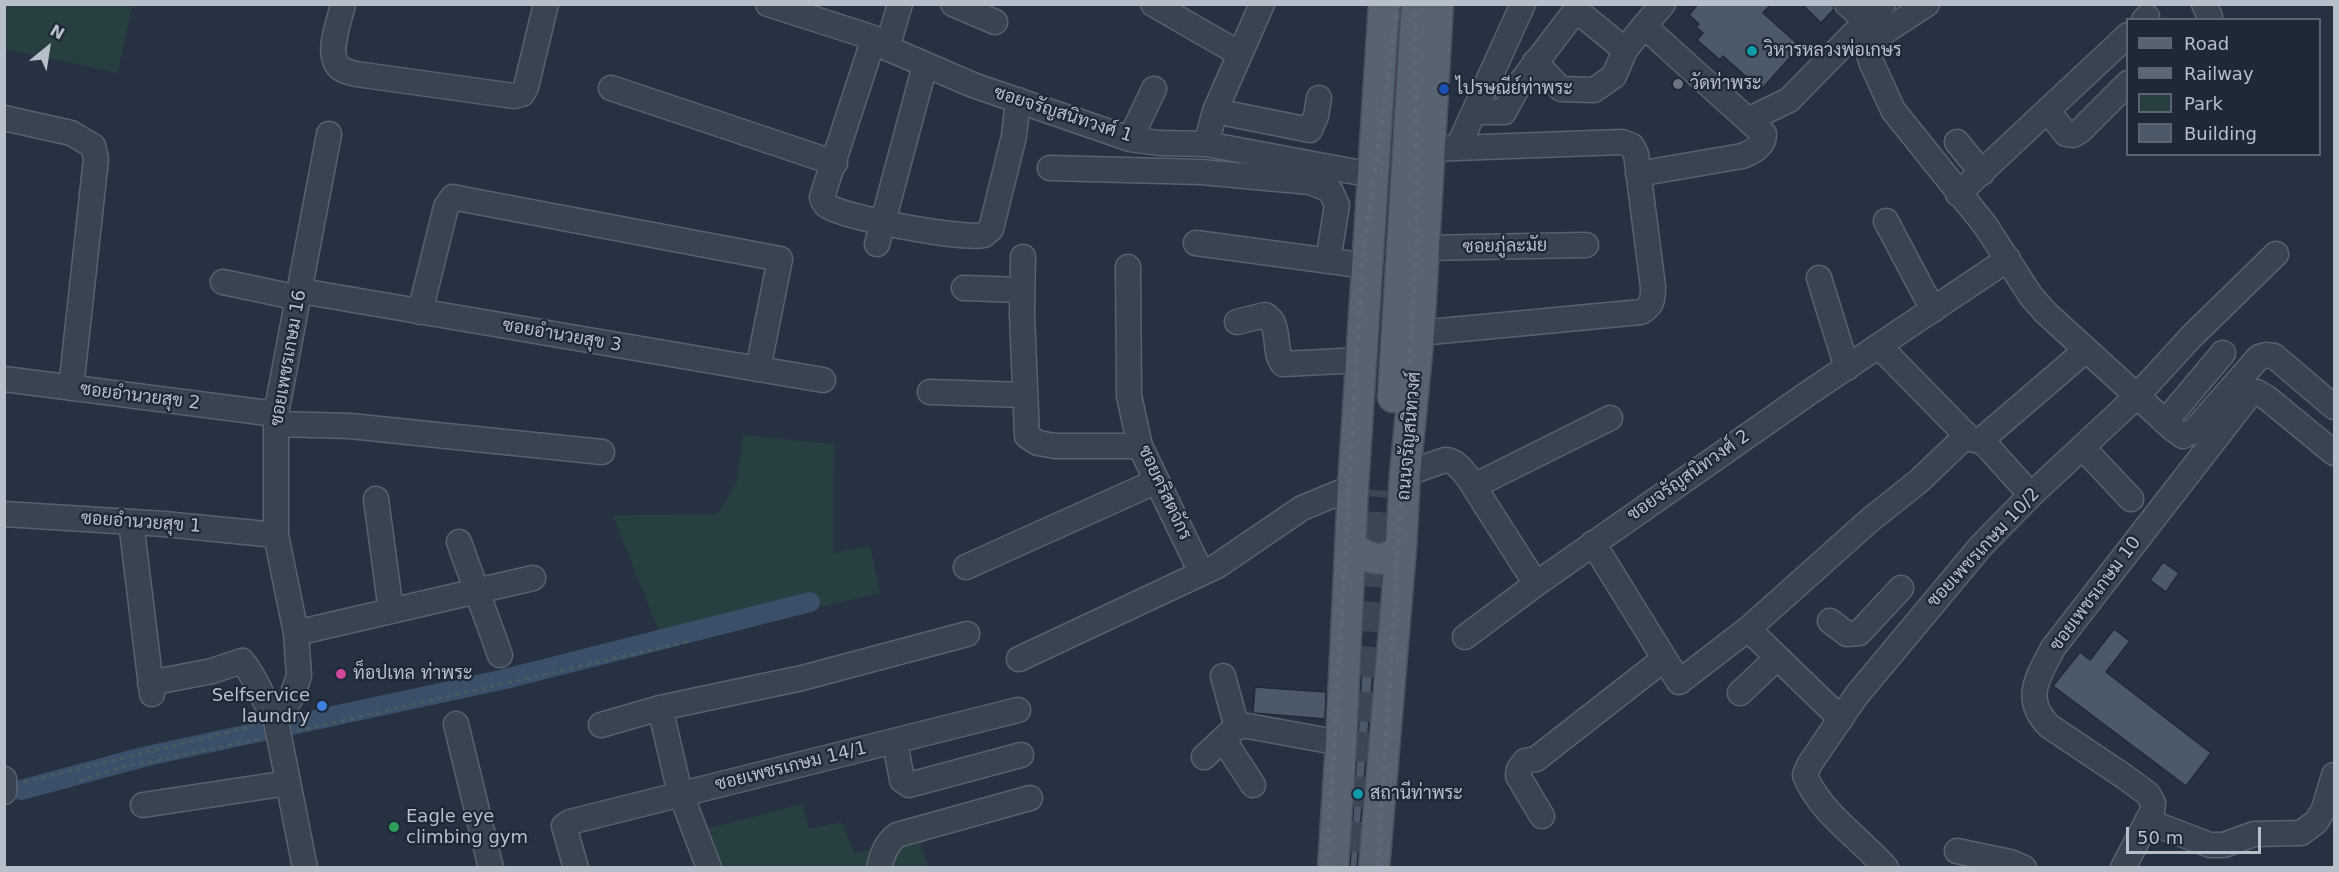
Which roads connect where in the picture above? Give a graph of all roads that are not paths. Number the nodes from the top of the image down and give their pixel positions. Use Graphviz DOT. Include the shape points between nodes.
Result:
graph roads {
  1 [pos="343,4"];
  2 [pos="546,4"];
  3 [pos="768,4"];
  4 [pos="900,4"];
  5 [pos="953,4"];
  6 [pos="1153,4"];
  7 [pos="1384,4"];
  8 [pos="1401,4"];
  9 [pos="1417,4"];
  10 [pos="1438,4"];
  11 [pos="1523,4"];
  12 [pos="1664,4"];
  13 [pos="1847,4"];
  14 [pos="1927,4"];
  15 [pos="1253,8"];
  16 [pos="995,22"];
  17 [pos="1872,23"];
  18 [pos="1644,26"];
  19 [pos="2126,36"];
  20 [pos="881,43"];
  21 [pos="1625,50"];
  22 [pos="1240,54"];
  23 [pos="1535,62"];
  24 [pos="925,65"];
  25 [pos="2126,84"];
  26 [pos="611,88"];
  27 [pos="1154,89"];
  28 [pos="1319,98"];
  29 [pos="1018,100"];
  30 [pos="1215,111"];
  31 [pos="2048,111"];
  32 [pos="1476,112"];
  33 [pos="4,118"];
  34 [pos="1748,120"];
  35 [pos="329,134"];
  36 [pos="1130,139"];
  37 [pos="1957,142"];
  38 [pos="1206,144"];
  39 [pos="1444,148"];
  40 [pos="835,163"];
  41 [pos="1050,168"];
  42 [pos="1982,173"];
  43 [pos="1638,174"];
  44 [pos="1372,175"];
  45 [pos="1958,194"];
  46 [pos="1886,221"];
  47 [pos="880,233"];
  48 [pos="1196,243"];
  49 [pos="1586,245"];
  50 [pos="1424,248"];
  51 [pos="2276,254"];
  52 [pos="1023,257"];
  53 [pos="2008,259"];
  54 [pos="1328,261"];
  55 [pos="1367,266"];
  56 [pos="1128,267"];
  57 [pos="1819,278"];
  58 [pos="223,282"];
  59 [pos="964,288"];
  60 [pos="1022,290"];
  61 [pos="300,295"];
  62 [pos="1933,310"];
  63 [pos="420,312"];
  64 [pos="1237,322"];
  65 [pos="1419,333"];
  66 [pos="1879,346"];
  67 [pos="2086,350"];
  68 [pos="2223,353"];
  69 [pos="1361,360"];
  70 [pos="1847,368"];
  71 [pos="758,369"];
  72 [pos="4,379"];
  73 [pos="823,380"];
  74 [pos="71,388"];
  75 [pos="930,392"];
  76 [pos="1025,395"];
  77 [pos="2136,396"];
  78 [pos="2334,407"];
  79 [pos="1610,418"];
  80 [pos="276,419"];
  81 [pos="2165,422"];
  82 [pos="1973,439"];
  83 [pos="1140,446"];
  84 [pos="2083,448"];
  85 [pos="602,452"];
  86 [pos="2334,453"];
  87 [pos="1157,481"];
  88 [pos="1474,486"];
  89 [pos="1379,487"];
  90 [pos="2031,495"];
  91 [pos="376,499"];
  92 [pos="2131,499"];
  93 [pos="4,514"];
  94 [pos="131,522"];
  95 [pos="276,536"];
  96 [pos="459,542"];
  97 [pos="1593,543"];
  98 [pos="1350,545"];
  99 [pos="1401,548"];
  100 [pos="966,567"];
  101 [pos="1201,572"];
  102 [pos="533,578"];
  103 [pos="1536,584"];
  104 [pos="1901,588"];
  105 [pos="476,591"];
  106 [pos="391,611"];
  107 [pos="1874,619"];
  108 [pos="1830,621"];
  109 [pos="1748,629"];
  110 [pos="296,633"];
  111 [pos="967,634"];
  112 [pos="1465,637"];
  113 [pos="1900,643"];
  114 [pos="500,655"];
  115 [pos="1777,657"];
  116 [pos="1019,659"];
  117 [pos="1664,659"];
  118 [pos="1223,676"];
  119 [pos="1740,693"];
  120 [pos="660,708"];
  121 [pos="1018,710"];
  122 [pos="1841,718"];
  123 [pos="456,724"];
  124 [pos="600,725"];
  125 [pos="277,727"];
  126 [pos="1230,733"];
  127 [pos="895,742"];
  128 [pos="1341,743"];
  129 [pos="1021,755"];
  130 [pos="1204,757"];
  131 [pos="2334,775"];
  132 [pos="288,783"];
  133 [pos="1253,786"];
  134 [pos="681,794"];
  135 [pos="1030,798"];
  136 [pos="143,805"];
  137 [pos="1542,816"];
  138 [pos="2147,821"];
  139 [pos="1957,851"];
  140 [pos="305,867"];
  141 [pos="491,867"];
  142 [pos="576,867"];
  143 [pos="709,867"];
  144 [pos="879,867"];
  145 [pos="1332,867"];
  146 [pos="1374,867"];
  147 [pos="1886,867"];
  148 [pos="2024,867"];
  149 [pos="2123,867"];
  1 -- 2 [label="street" via="333,48 339,67 356,74 514,96 522,94 526,87"];
  3 -- 20 [label="street, ซอยจรัญสนิทวงศ์ 1"];
  4 -- 20 [label="street"];
  5 -- 16 [label="street"];
  6 -- 22 [label="street"];
  7 -- 44 [label="main road, ถนนจรัญสนิทวงศ์"];
  8 -- 89 [label="main road, ถนนจรัญสนิทวงศ์"];
  9 -- 89 [label="main road, ถนนจรัญสนิทวงศ์"];
  10 -- 39 [label="main road, ถนนจรัญสนิทวงศ์"];
  11 -- 32 [label="street"];
  12 -- 18 [label="street"];
  13 -- 17 [label="street"];
  14 -- 17 [label="street"];
  15 -- 22 [label="street"];
  17 -- 34 [label="street" via="1789,100"];
  17 -- 45 [label="street" via="1872,64 1893,110"];
  18 -- 21 [label="street"];
  18 -- 34 [label="street"];
  19 -- 31 [label="street"];
  20 -- 24 [label="street, ซอยจรัญสนิทวงศ์ 1"];
  20 -- 40 [label="street"];
  21 -- 23 [label="street" via="1614,76 1594,90 1561,88"];
  21 -- 23 [label="street" via="1576,10"];
  22 -- 30 [label="street"];
  23 -- 32 [label="street" via="1504,112"];
  24 -- 29 [label="street, ซอยจรัญสนิทวงศ์ 1"];
  24 -- 47 [label="street"];
  25 -- 31 [label="street" via="2073,135 2066,134"];
  26 -- 40 [label="street"];
  27 -- 36 [label="street"];
  28 -- 30 [label="street" via="1310,130"];
  29 -- 36 [label="street, ซอยจรัญสนิทวงศ์ 1"];
  29 -- 47 [label="street" via="1014,136 988,233 978,237"];
  30 -- 38 [label="street"];
  31 -- 42 [label="street"];
  32 -- 39 [label="street"];
  33 -- 74 [label="street" via="71,133 93,146 96,159"];
  34 -- 43 [label="street" via="1764,134 1761,144 1751,153"];
  35 -- 61 [label="street, ซอยเพชรเกษม 16"];
  36 -- 38 [label="street, ซอยจรัญสนิทวงศ์ 1"];
  37 -- 42 [label="street"];
  38 -- 44 [label="street, ซอยจรัญสนิทวงศ์ 1"];
  39 -- 43 [label="street" via="1622,142 1632,146 1636,154"];
  39 -- 50 [label="main road, ถนนจรัญสนิทวงศ์"];
  40 -- 47 [label="street" via="822,197 826,205"];
  41 -- 54 [label="street" via="1201,172 1310,182 1330,190 1337,205"];
  42 -- 45 [label="street"];
  43 -- 65 [label="street" via="1653,287 1649,308 1641,312"];
  44 -- 55 [label="main road, ถนนจรัญสนิทวงศ์"];
  45 -- 53 [label="street"];
  46 -- 62 [label="street"];
  48 -- 54 [label="street"];
  49 -- 50 [label="street, ซอยภู่ละมัย"];
  50 -- 65 [label="main road, ถนนจรัญสนิทวงศ์"];
  51 -- 77 [label="street, ซอยเพชรเกษม 10/2"];
  52 -- 60 [label="street"];
  53 -- 62 [label="street, ซอยจรัญสนิทวงศ์ 2"];
  53 -- 67 [label="street" via="2031,296"];
  54 -- 55 [label="street"];
  55 -- 69 [label="main road, ถนนจรัญสนิทวงศ์"];
  56 -- 83 [label="street, ซอยคริสตจักร" via="1129,396"];
  57 -- 70 [label="street"];
  58 -- 61 [label="street, ซอยอำนวยสุข 3"];
  59 -- 60 [label="street"];
  60 -- 76 [label="street"];
  61 -- 63 [label="street, ซอยอำนวยสุข 3"];
  61 -- 80 [label="street, ซอยเพชรเกษม 16"];
  62 -- 66 [label="street, ซอยจรัญสนิทวงศ์ 2"];
  63 -- 71 [label="street, ซอยอำนวยสุข 3"];
  63 -- 71 [label="street" via="446,207 453,197 780,260"];
  64 -- 69 [label="street" via="1264,315 1271,319 1278,357 1283,364"];
  65 -- 89 [label="main road, ถนนจรัญสนิทวงศ์"];
  66 -- 70 [label="street, ซอยจรัญสนิทวงศ์ 2"];
  66 -- 82 [label="street"];
  67 -- 77 [label="street"];
  67 -- 82 [label="street"];
  68 -- 81 [label="street"];
  69 -- 89 [label="main road, ถนนจรัญสนิทวงศ์"];
  70 -- 97 [label="street, ซอยจรัญสนิทวงศ์ 2"];
  71 -- 73 [label="street, ซอยอำนวยสุข 3"];
  72 -- 74 [label="street, ซอยอำนวยสุข 2"];
  74 -- 80 [label="street, ซอยอำนวยสุข 2"];
  75 -- 76 [label="street"];
  76 -- 83 [label="street" via="1026,436 1038,444"];
  77 -- 81 [label="street"];
  77 -- 84 [label="street, ซอยเพชรเกษม 10/2"];
  78 -- 81 [label="street" via="2274,356 2266,355 2259,357 2194,431 2183,436"];
  79 -- 88 [label="street"];
  80 -- 85 [label="street, ซอยอำนวยสุข 2"];
  80 -- 95 [label="street, ซอยเพชรเกษม 16"];
  82 -- 90 [label="street"];
  82 -- 109 [label="street" via="1870,520"];
  83 -- 87 [label="street, ซอยคริสตจักร"];
  84 -- 90 [label="street, ซอยเพชรเกษม 10/2"];
  84 -- 92 [label="street"];
  86 -- 138 [label="street, ซอยเพชรเกษม 10" via="2267,398 2251,393 2053,648 2036,687 2034,703 2038,716 2148,795 2153,803"];
  87 -- 100 [label="street"];
  87 -- 101 [label="street, ซอยคริสตจักร"];
  88 -- 89 [label="street" via="1450,460 1445,460"];
  88 -- 103 [label="street"];
  89 -- 98 [label="main road, ถนนจรัญสนิทวงศ์"];
  89 -- 99 [label="main road, ถนนจรัญสนิทวงศ์"];
  89 -- 101 [label="street" via="1302,507 1217,566"];
  90 -- 113 [label="street, ซอยเพชรเกษม 10/2" via="1981,546"];
  91 -- 106 [label="street"];
  93 -- 94 [label="street, ซอยอำนวยสุข 1"];
  94 -- 95 [label="street, ซอยอำนวยสุข 1"];
  94 -- 125 [label="street" via="151,688 243,661"];
  95 -- 110 [label="street, ซอยเพชรเกษม 16"];
  96 -- 105 [label="street"];
  97 -- 103 [label="street, ซอยจรัญสนิทวงศ์ 2"];
  97 -- 117 [label="street"];
  98 -- 99 [label="main road" via="1366,557 1380,560 1388,559"];
  98 -- 128 [label="main road, ถนนจรัญสนิทวงศ์"];
  99 -- 146 [label="main road, ถนนจรัญสนิทวงศ์"];
  101 -- 116 [label="street"];
  102 -- 105 [label="street"];
  103 -- 112 [label="street, ซอยจรัญสนิทวงศ์ 2"];
  104 -- 107 [label="street"];
  105 -- 106 [label="street"];
  105 -- 114 [label="street"];
  106 -- 110 [label="street"];
  107 -- 108 [label="street" via="1851,635"];
  107 -- 113 [label="street"];
  109 -- 115 [label="street"];
  109 -- 117 [label="street" via="1679,682"];
  110 -- 125 [label="street, ซอยเพชรเกษม 16" via="299,676"];
  111 -- 120 [label="street" via="802,678"];
  113 -- 122 [label="street, ซอยเพชรเกษม 10/2"];
  115 -- 119 [label="street"];
  115 -- 122 [label="street"];
  117 -- 137 [label="street" via="1536,759 1525,761 1519,768 1523,787"];
  118 -- 126 [label="street"];
  120 -- 124 [label="street"];
  120 -- 134 [label="street"];
  121 -- 127 [label="street, ซอยเพชรเกษม 14/1"];
  122 -- 147 [label="street, ซอยเพชรเกษม 10/2" via="1805,775 1815,794"];
  123 -- 141 [label="street"];
  125 -- 132 [label="street"];
  126 -- 128 [label="street" via="1242,725"];
  126 -- 130 [label="street"];
  126 -- 133 [label="street"];
  127 -- 129 [label="street" via="902,780 909,785"];
  127 -- 134 [label="street, ซอยเพชรเกษม 14/1"];
  128 -- 145 [label="main road, ถนนจรัญสนิทวงศ์"];
  131 -- 138 [label="street" via="2324,809 2316,822 2301,833 2254,834 2224,845 2210,844"];
  132 -- 136 [label="street"];
  132 -- 140 [label="street"];
  134 -- 142 [label="street, ซอยเพชรเกษม 14/1" via="564,826"];
  134 -- 143 [label="street"];
  135 -- 144 [label="street" via="897,835 886,846"];
  138 -- 149 [label="street, ซอยเพชรเกษม 10"];
  139 -- 148 [label="street"];
}
